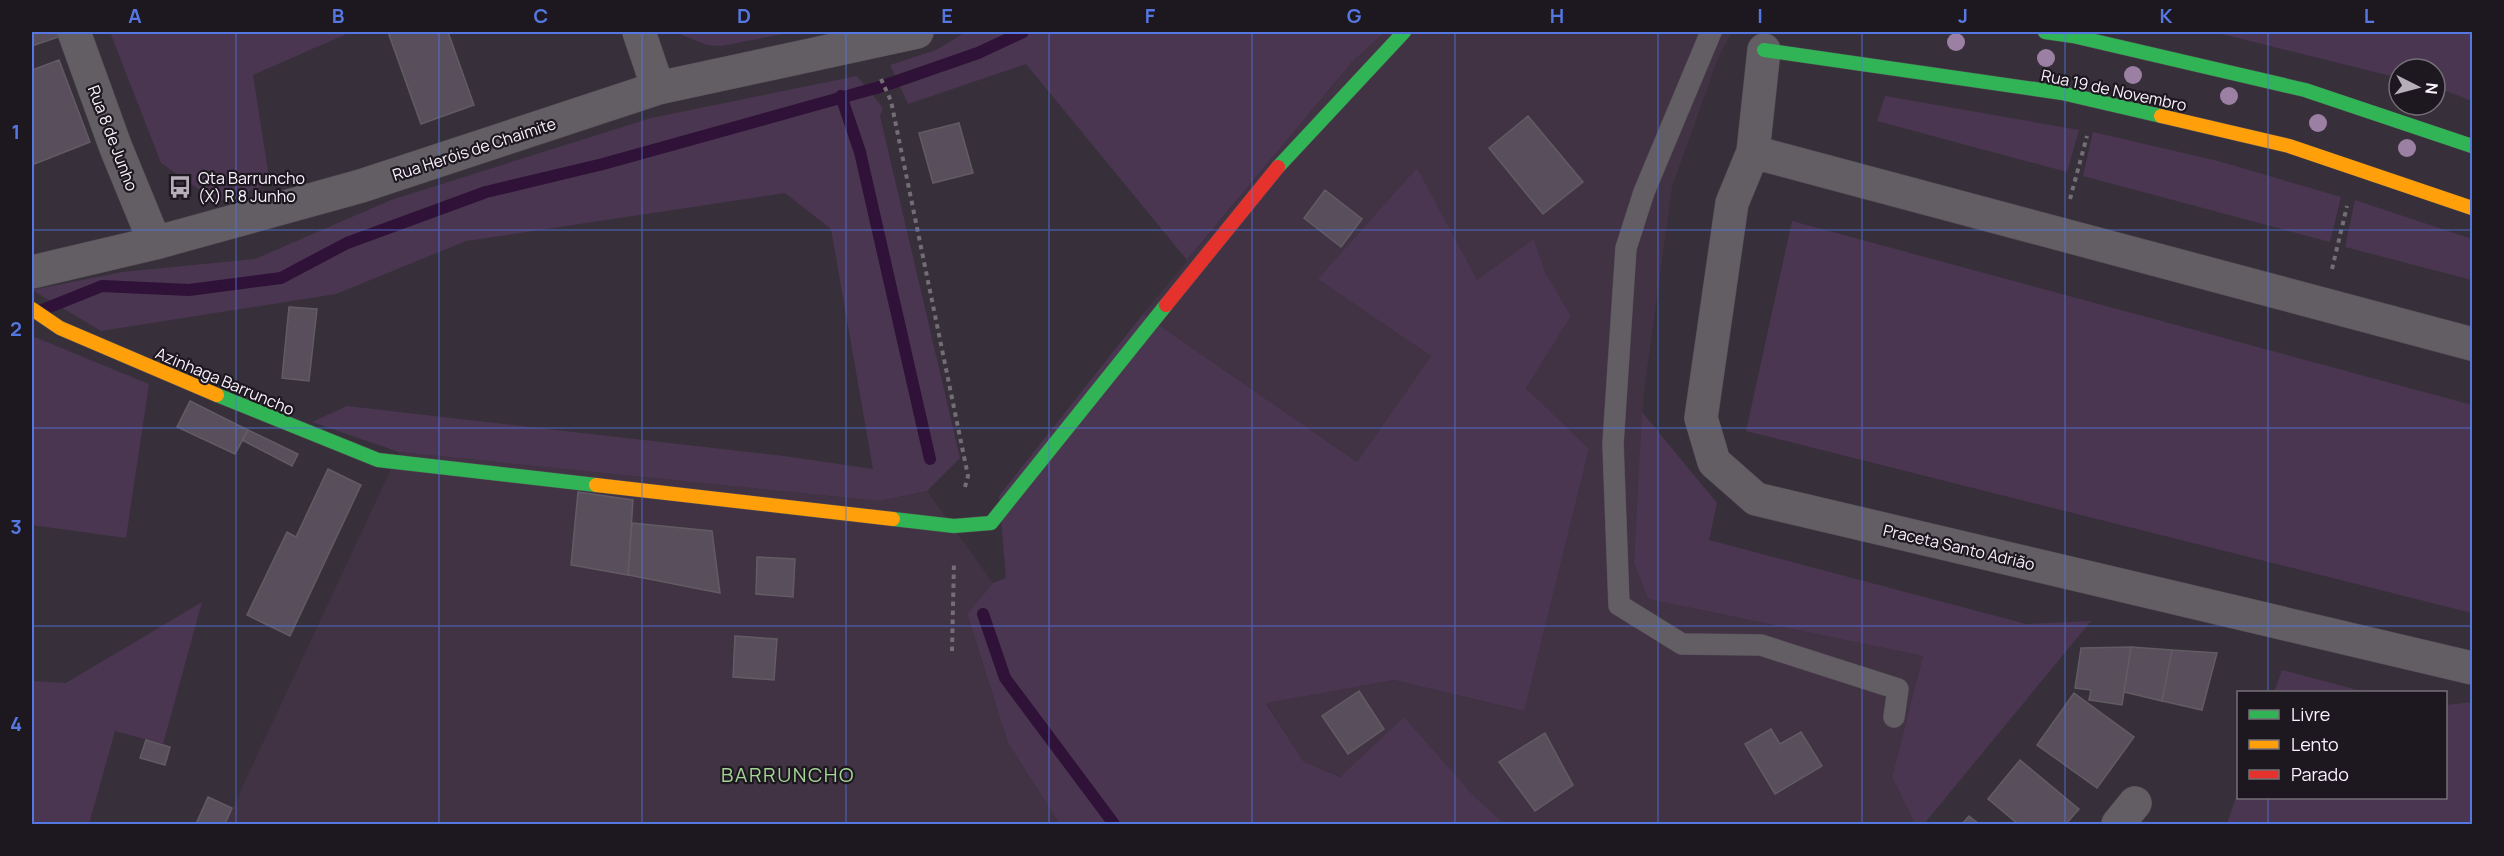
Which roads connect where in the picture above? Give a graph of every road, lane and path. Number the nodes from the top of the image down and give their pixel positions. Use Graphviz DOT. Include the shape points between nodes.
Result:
graph roads {
  1 [pos="74,32"];
  2 [pos="639,32"];
  3 [pos="917,32"];
  4 [pos="1404,32"];
  5 [pos="1711,32"];
  6 [pos="2045,32"];
  7 [pos="1769,44"];
  8 [pos="878,70"];
  9 [pos="658,88"];
  10 [pos="2096,101"];
  11 [pos="2472,146"];
  12 [pos="1753,152"];
  13 [pos="2356,169"];
  14 [pos="2472,208"];
  15 [pos="2061,234"];
  16 [pos="155,243"];
  17 [pos="32,272"];
  18 [pos="2324,304"];
  19 [pos="32,309"];
  20 [pos="2472,344"];
  21 [pos="954,526"];
  22 [pos="952,651"];
  23 [pos="2472,668"];
  24 [pos="1894,717"];
  1 -- 16 [label="street, Rua 8 de Junho"];
  2 -- 9 [label="street"];
  3 -- 9 [label="street, Rua Heróis de Chaimite"];
  4 -- 21 [label="street, Azinhaga Barruncho" via="1282,162 991,523"];
  5 -- 24 [label="lane" via="1644,192 1626,248 1613,444 1619,605 1682,644 1761,645 1898,689"];
  6 -- 11 [label="street" via="2305,90"];
  7 -- 10 [label="street, Rua 19 de Novembro"];
  7 -- 12 [label="street, Praceta Santo Adrião"];
  8 -- 21 [label="path" via="891,101 968,476"];
  9 -- 16 [label="street, Rua Heróis de Chaimite" via="362,186"];
  10 -- 13 [label="street, Rua 19 de Novembro" via="2289,146"];
  10 -- 15 [label="path"];
  12 -- 15 [label="street"];
  12 -- 23 [label="street, Praceta Santo Adrião" via="1732,203 1701,417 1714,462 1756,499"];
  13 -- 14 [label="street, Rua 19 de Novembro"];
  13 -- 18 [label="path"];
  15 -- 18 [label="street"];
  16 -- 17 [label="street, Rua Heróis de Chaimite"];
  18 -- 20 [label="street"];
  19 -- 21 [label="street, Azinhaga Barruncho" via="60,328 378,460"];
  21 -- 22 [label="path"];
}
